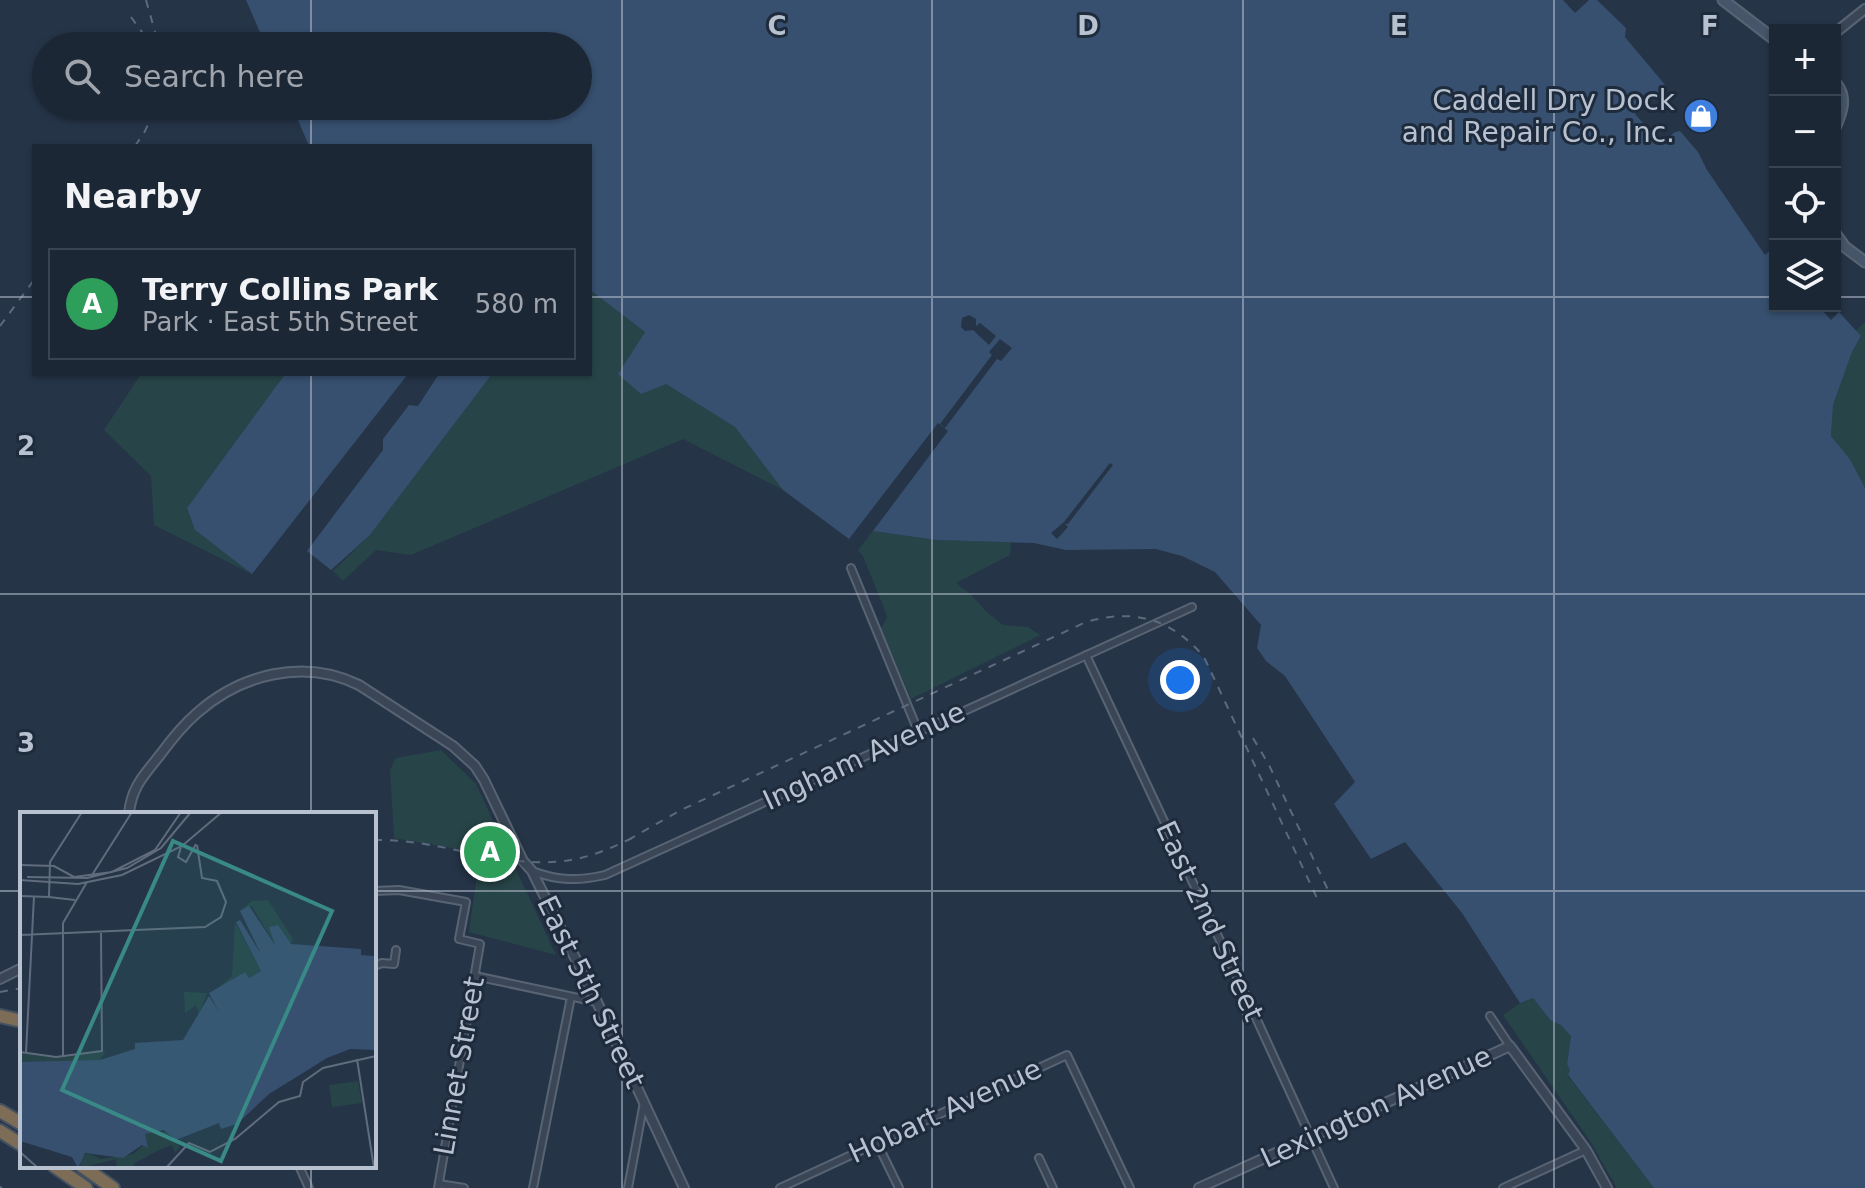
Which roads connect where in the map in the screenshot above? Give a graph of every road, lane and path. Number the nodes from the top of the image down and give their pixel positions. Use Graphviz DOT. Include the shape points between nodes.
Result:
graph roads {
  1 [pos="1723,0"];
  2 [pos="1865,9"];
  3 [pos="1841,28"];
  4 [pos="1769,35"];
  5 [pos="1841,90"];
  6 [pos="1841,114"];
  7 [pos="1839,240"];
  8 [pos="1864,260"];
  9 [pos="851,568"];
  10 [pos="1192,607"];
  11 [pos="1086,655"];
  12 [pos="918,731"];
  13 [pos="129,812"];
  14 [pos="532,871"];
  15 [pos="376,891"];
  16 [pos="396,950"];
  17 [pos="376,965"];
  18 [pos="20,969"];
  19 [pos="475,976"];
  20 [pos="0,979"];
  21 [pos="571,997"];
  22 [pos="597,1002"];
  23 [pos="0,1016"];
  24 [pos="1490,1016"];
  25 [pos="20,1021"];
  26 [pos="1510,1046"];
  27 [pos="644,1102"];
  28 [pos="0,1131"];
  29 [pos="1310,1137"];
  30 [pos="877,1143"];
  31 [pos="20,1144"];
  32 [pos="1586,1150"];
  33 [pos="1039,1158"];
  34 [pos="57,1168"];
  35 [pos="85,1168"];
  36 [pos="300,1168"];
  37 [pos="439,1186"];
  38 [pos="791,1186"];
  39 [pos="86,1188"];
  40 [pos="113,1188"];
  41 [pos="309,1188"];
  42 [pos="464,1188"];
  43 [pos="533,1188"];
  44 [pos="628,1188"];
  45 [pos="684,1188"];
  46 [pos="780,1188"];
  47 [pos="899,1188"];
  48 [pos="1053,1188"];
  49 [pos="1130,1188"];
  50 [pos="1199,1188"];
  51 [pos="1334,1188"];
  52 [pos="1503,1188"];
  53 [pos="1607,1188"];
  1 -- 4 [label="main road"];
  2 -- 3 [label="street"];
  5 -- 6 [label="main road"];
  7 -- 8 [label="main road"];
  9 -- 12 [label="street"];
  10 -- 11 [label="street, Ingham Avenue"];
  11 -- 12 [label="street, Ingham Avenue"];
  11 -- 29 [label="street, East 2nd Street"];
  12 -- 14 [label="street, Ingham Avenue" via="605,875 562,880"];
  13 -- 14 [label="street, East 5th Street" via="138,782 179,731 214,699 258,677 324,672 359,685 475,766"];
  14 -- 22 [label="street, East 5th Street"];
  15 -- 19 [label="street, Linnet Street" via="466,902 459,939 480,944"];
  16 -- 17 [label="street" via="394,964"];
  18 -- 20 [label="street"];
  19 -- 21 [label="street"];
  19 -- 37 [label="street, Linnet Street"];
  21 -- 22 [label="street"];
  21 -- 43 [label="street"];
  22 -- 27 [label="street, East 5th Street"];
  23 -- 25 [label="highway"];
  24 -- 26 [label="street"];
  26 -- 29 [label="street, Lexington Avenue"];
  26 -- 32 [label="street"];
  27 -- 44 [label="street"];
  27 -- 45 [label="street, East 5th Street"];
  28 -- 31 [label="highway"];
  29 -- 50 [label="street, Lexington Avenue"];
  29 -- 51 [label="street, East 2nd Street"];
  30 -- 38 [label="street, Hobart Avenue"];
  30 -- 47 [label="street"];
  30 -- 49 [label="street, Hobart Avenue" via="1067,1055"];
  32 -- 52 [label="street"];
  32 -- 53 [label="street"];
  33 -- 48 [label="street"];
  34 -- 39 [label="highway"];
  35 -- 40 [label="highway"];
  36 -- 41 [label="street"];
  37 -- 42 [label="street"];
  38 -- 46 [label="street, Hobart Avenue"];
}
